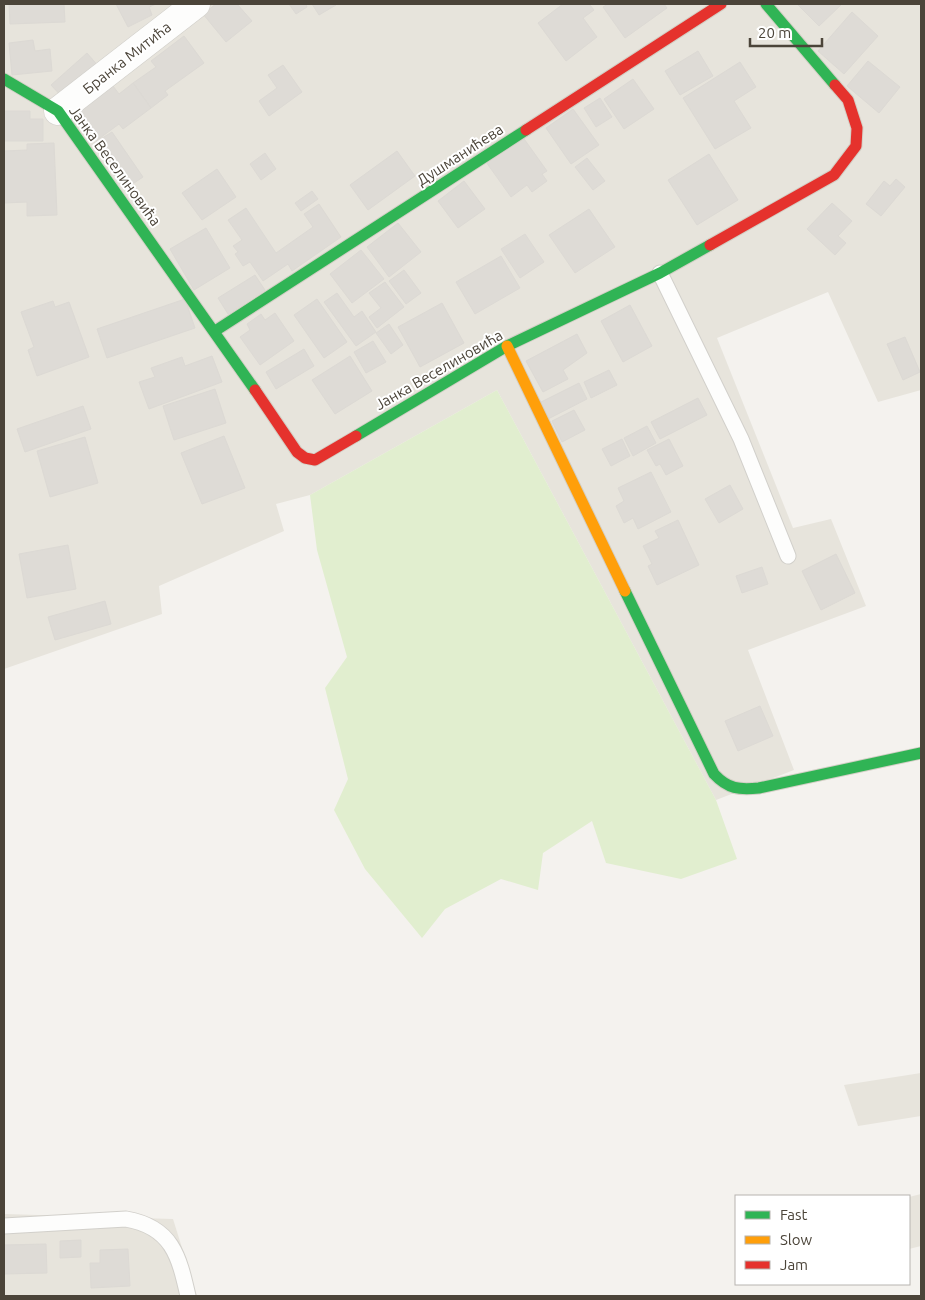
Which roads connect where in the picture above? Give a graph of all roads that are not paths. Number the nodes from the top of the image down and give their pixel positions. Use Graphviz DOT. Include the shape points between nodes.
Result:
graph roads {
  1 [pos="196,4"];
  2 [pos="721,4"];
  3 [pos="766,4"];
  4 [pos="4,79"];
  5 [pos="58,111"];
  6 [pos="660,273"];
  7 [pos="215,331"];
  8 [pos="507,346"];
  9 [pos="788,556"];
  10 [pos="921,753"];
  11 [pos="4,1226"];
  12 [pos="188,1296"];
  1 -- 5 [label="street, Бранка Митића"];
  2 -- 7 [label="street, Душманићева"];
  3 -- 6 [label="street, Јанка Веселиновића" via="848,100 857,128 856,146 834,176"];
  4 -- 5 [label="street, Јанка Веселиновића"];
  5 -- 7 [label="street, Јанка Веселиновића"];
  6 -- 8 [label="street, Јанка Веселиновића"];
  6 -- 9 [label="lane" via="741,439"];
  7 -- 8 [label="street, Јанка Веселиновића" via="297,452 315,460"];
  8 -- 10 [label="street" via="714,774 726,787 738,790 759,788"];
  11 -- 12 [label="lane" via="138,1221 159,1232 175,1249"];
}
